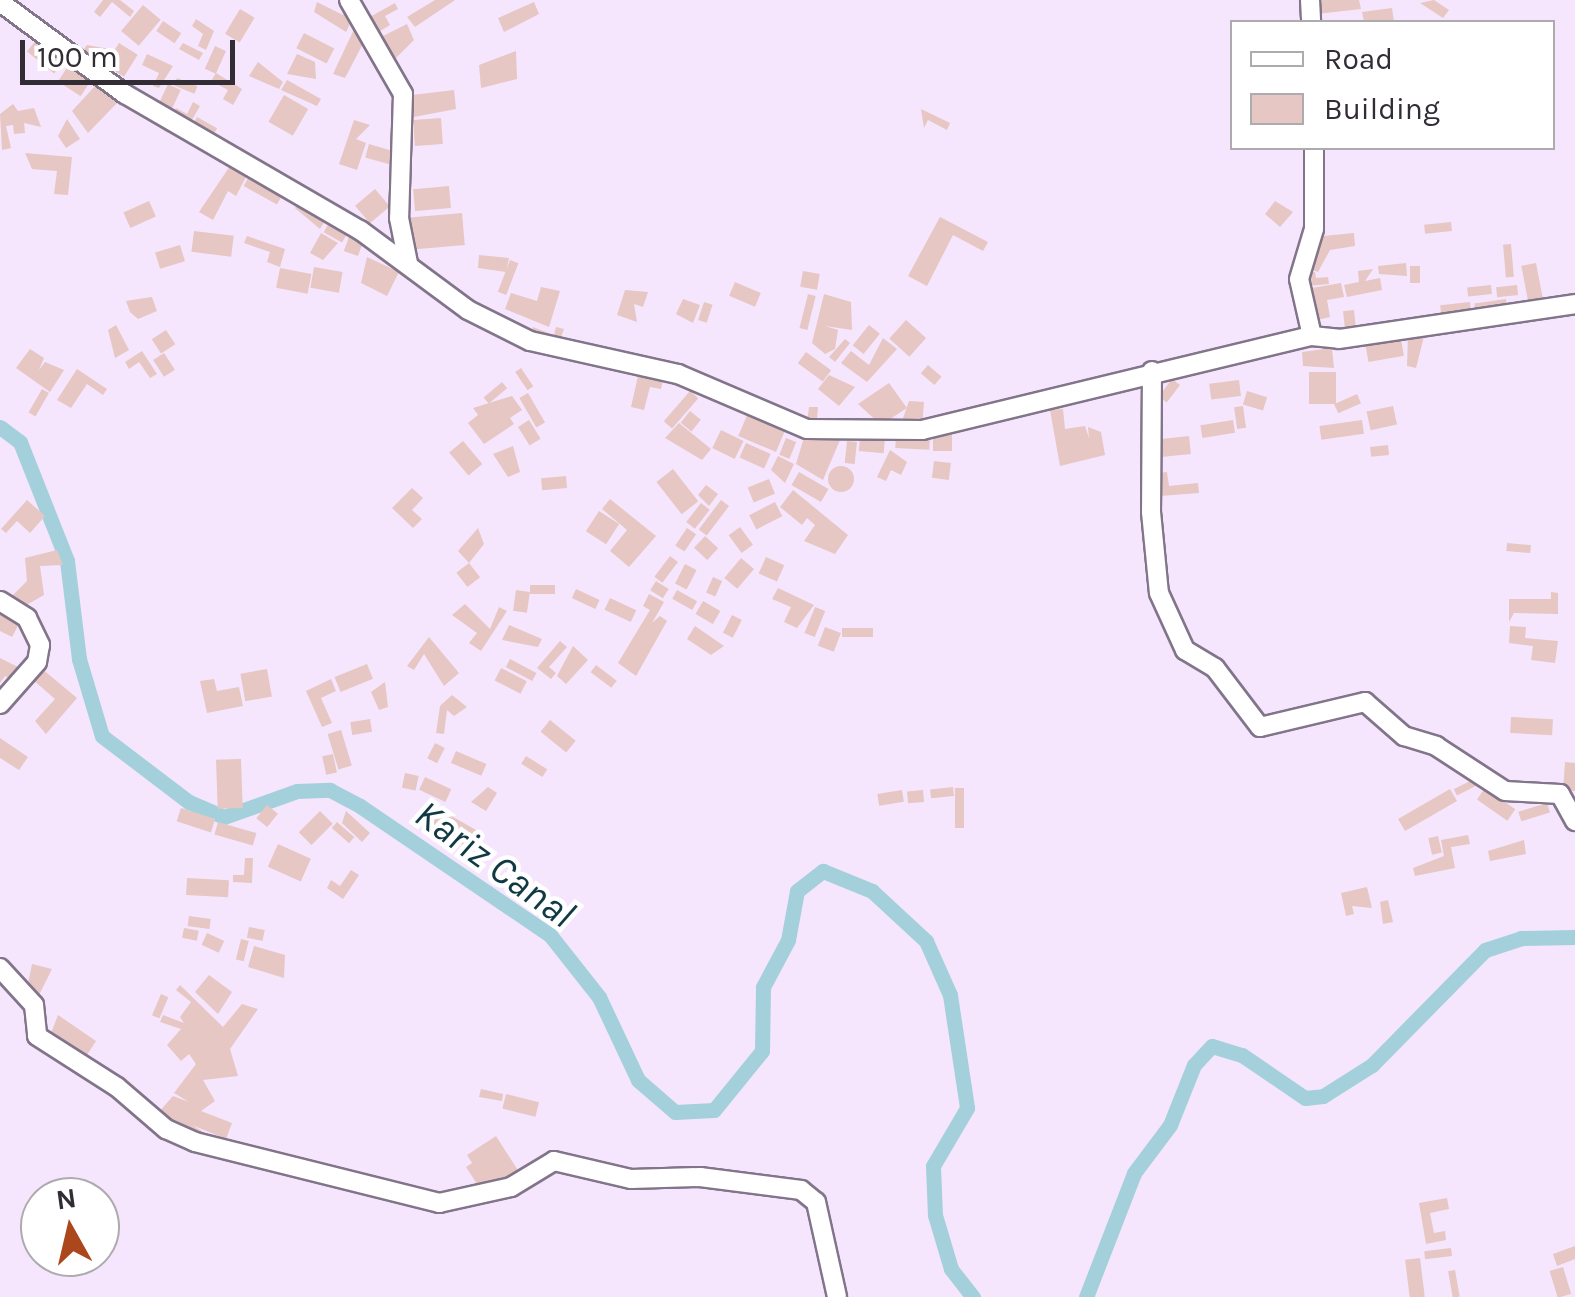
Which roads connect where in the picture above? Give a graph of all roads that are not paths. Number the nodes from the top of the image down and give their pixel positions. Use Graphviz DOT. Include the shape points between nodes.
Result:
graph roads {
  1 [pos="349,0"];
  2 [pos="0,2"];
  3 [pos="1314,150"];
  4 [pos="408,263"];
  5 [pos="1575,304"];
  6 [pos="1312,336"];
  7 [pos="1152,371"];
  8 [pos="0,601"];
  9 [pos="0,704"];
  10 [pos="1575,821"];
  11 [pos="0,968"];
  12 [pos="837,1297"];
  1 -- 4 [label="street" via="402,94 399,218"];
  2 -- 4 [label="street" via="125,94 280,180"];
  3 -- 6 [label="street" via="1314,229 1299,279"];
  4 -- 7 [label="street" via="468,310 530,342 678,374 807,429 922,430"];
  5 -- 6 [label="street" via="1339,339"];
  6 -- 7 [label="street"];
  7 -- 10 [label="street" via="1150,512 1159,594 1185,650 1215,668 1260,726 1365,702 1404,736 1436,746 1505,791 1560,794"];
  8 -- 9 [label="street" via="28,618 40,645 37,662"];
  11 -- 12 [label="street" via="34,1005 37,1036 166,1130 195,1142 440,1204 511,1187 554,1161 631,1179 700,1178 801,1190 816,1202"];
}
